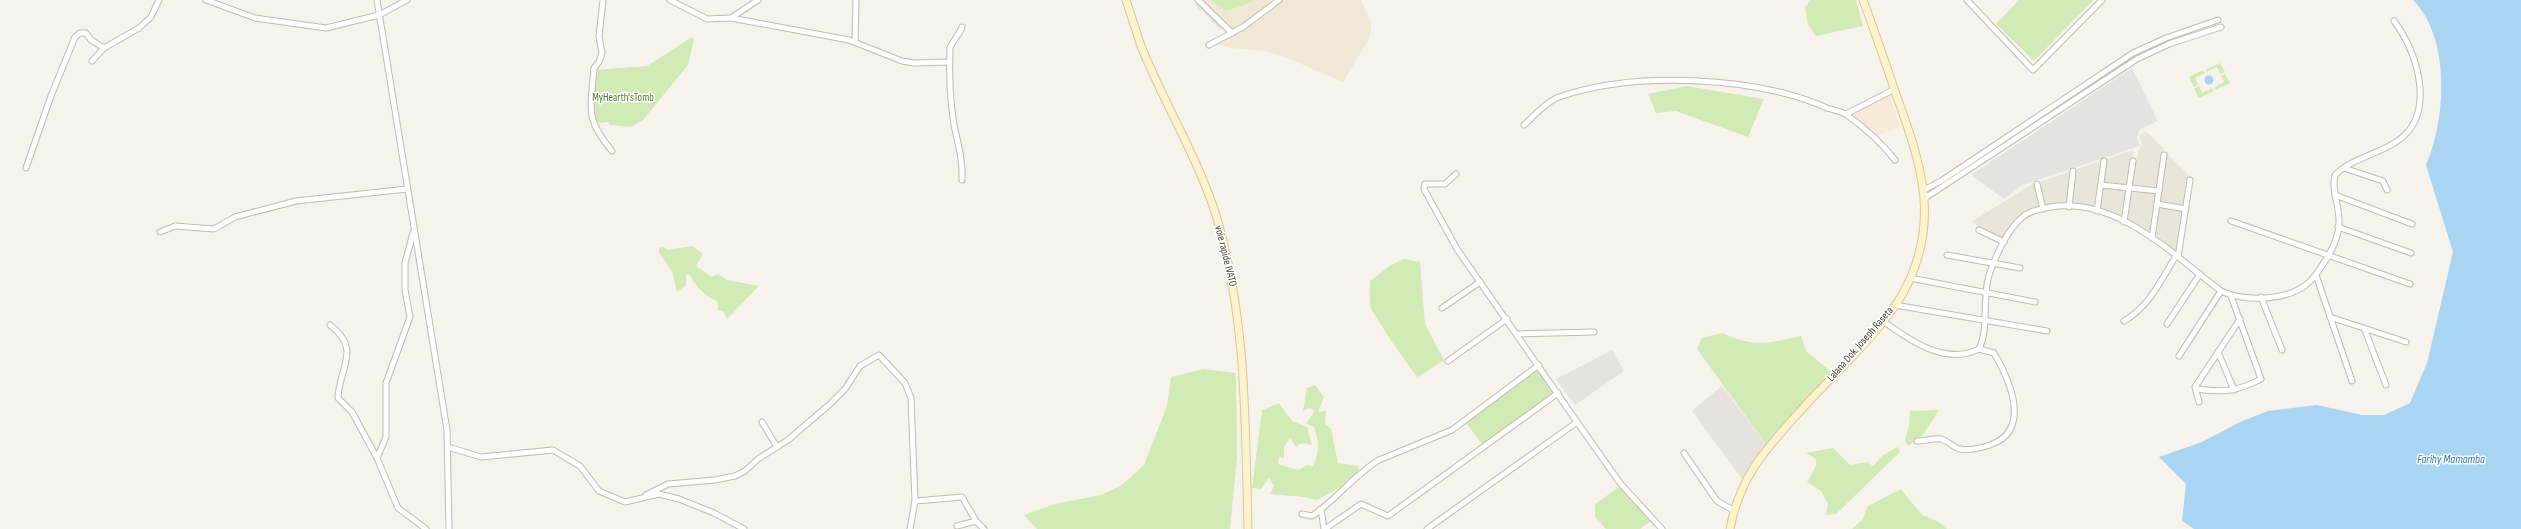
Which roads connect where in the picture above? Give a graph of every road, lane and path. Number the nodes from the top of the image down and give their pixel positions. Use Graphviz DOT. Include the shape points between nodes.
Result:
graph roads {
  1 [pos="159,0"];
  2 [pos="206,0"];
  3 [pos="377,0"];
  4 [pos="407,0"];
  5 [pos="603,0"];
  6 [pos="670,0"];
  7 [pos="758,0"];
  8 [pos="856,0"];
  9 [pos="1126,0"];
  10 [pos="1198,0"];
  11 [pos="1279,0"];
  12 [pos="1863,0"];
  13 [pos="1967,0"];
  14 [pos="2102,0"];
  15 [pos="379,15"];
  16 [pos="731,18"];
  17 [pos="2218,20"];
  18 [pos="2394,21"];
  19 [pos="962,27"];
  20 [pos="2221,27"];
  21 [pos="1232,33"];
  22 [pos="855,42"];
  23 [pos="1209,46"];
  24 [pos="104,48"];
  25 [pos="92,61"];
  26 [pos="950,62"];
  27 [pos="1895,89"];
  28 [pos="1846,114"];
  29 [pos="1524,125"];
  30 [pos="612,151"];
  31 [pos="2164,155"];
  32 [pos="1895,160"];
  33 [pos="2104,161"];
  34 [pos="2133,161"];
  35 [pos="26,168"];
  36 [pos="2344,168"];
  37 [pos="2073,171"];
  38 [pos="1456,174"];
  39 [pos="962,180"];
  40 [pos="2190,180"];
  41 [pos="2037,184"];
  42 [pos="2100,185"];
  43 [pos="2129,188"];
  44 [pos="407,189"];
  45 [pos="1924,190"];
  46 [pos="2387,190"];
  47 [pos="2158,191"];
  48 [pos="2335,195"];
  49 [pos="1925,198"];
  50 [pos="2157,204"];
  51 [pos="2068,207"];
  52 [pos="2043,209"];
  53 [pos="2186,209"];
  54 [pos="2097,211"];
  55 [pos="2231,221"];
  56 [pos="2124,222"];
  57 [pos="2412,224"];
  58 [pos="2338,227"];
  59 [pos="414,230"];
  60 [pos="1979,230"];
  61 [pos="160,232"];
  62 [pos="2152,238"];
  63 [pos="2004,242"];
  64 [pos="2411,253"];
  65 [pos="1947,255"];
  66 [pos="2329,255"];
  67 [pos="2177,257"];
  68 [pos="1994,264"];
  69 [pos="2020,268"];
  70 [pos="2200,274"];
  71 [pos="2316,275"];
  72 [pos="1910,278"];
  73 [pos="1480,282"];
  74 [pos="2410,284"];
  75 [pos="2222,291"];
  76 [pos="1986,292"];
  77 [pos="2231,296"];
  78 [pos="2261,297"];
  79 [pos="2035,302"];
  80 [pos="1894,305"];
  81 [pos="1442,308"];
  82 [pos="2330,317"];
  83 [pos="1507,319"];
  84 [pos="2240,319"];
  85 [pos="1883,321"];
  86 [pos="1984,321"];
  87 [pos="2124,321"];
  88 [pos="2167,324"];
  89 [pos="330,325"];
  90 [pos="2364,328"];
  91 [pos="2047,331"];
  92 [pos="1594,332"];
  93 [pos="1517,334"];
  94 [pos="2406,342"];
  95 [pos="1978,349"];
  96 [pos="2282,350"];
  97 [pos="2218,352"];
  98 [pos="2179,356"];
  99 [pos="1448,360"];
  100 [pos="1539,365"];
  101 [pos="2352,381"];
  102 [pos="2386,385"];
  103 [pos="2197,389"];
  104 [pos="2234,390"];
  105 [pos="1558,393"];
  106 [pos="2199,402"];
  107 [pos="762,422"];
  108 [pos="1577,422"];
  109 [pos="1917,441"];
  110 [pos="448,447"];
  111 [pos="777,447"];
  112 [pos="1684,453"];
  113 [pos="377,458"];
  114 [pos="646,495"];
  115 [pos="915,501"];
  116 [pos="1321,509"];
  117 [pos="1733,510"];
  118 [pos="1302,514"];
  119 [pos="976,521"];
  120 [pos="957,526"];
  121 [pos="426,529"];
  122 [pos="449,529"];
  123 [pos="744,529"];
  124 [pos="910,529"];
  125 [pos="984,529"];
  126 [pos="1248,529"];
  127 [pos="1325,529"];
  128 [pos="1427,529"];
  129 [pos="1662,529"];
  130 [pos="1730,529"];
  1 -- 24 [label="street" via="151,17 139,28"];
  2 -- 15 [label="street" via="255,18 326,28"];
  3 -- 15 [label="street"];
  4 -- 15 [label="street"];
  5 -- 30 [label="street" via="599,37 602,53 594,68 590,116 596,130"];
  6 -- 16 [label="street" via="707,19"];
  7 -- 16 [label="street"];
  8 -- 22 [label="street"];
  9 -- 126 [label="main road, voie rapide IVATO" via="1142,47 1209,197 1230,271 1244,364"];
  10 -- 21 [label="street"];
  11 -- 21 [label="street"];
  12 -- 27 [label="main road, Lalana Dok. Joseph Raseta"];
  13 -- 14 [label="street" via="2033,70"];
  15 -- 44 [label="street"];
  16 -- 22 [label="street"];
  17 -- 45 [label="street" via="2166,38 2133,53"];
  18 -- 36 [label="street" via="2406,39 2414,62 2420,91 2418,113 2410,129 2398,141"];
  19 -- 26 [label="street" via="951,45"];
  20 -- 49 [label="street" via="2169,44 2137,59"];
  21 -- 23 [label="street"];
  22 -- 26 [label="street" via="902,61"];
  24 -- 25 [label="street"];
  24 -- 35 [label="street" via="91,40 86,33 80,33 75,38 50,96"];
  26 -- 39 [label="street" via="949,84 954,126 963,165"];
  27 -- 28 [label="street"];
  27 -- 45 [label="main road, Lalana Dok. Joseph Raseta" via="1919,160"];
  28 -- 29 [label="street" via="1807,99 1755,87 1639,80 1559,97 1547,104"];
  28 -- 32 [label="street" via="1868,130"];
  31 -- 47 [label="street"];
  33 -- 42 [label="street"];
  34 -- 43 [label="street"];
  36 -- 46 [label="street" via="2383,181"];
  36 -- 48 [label="street" via="2335,175"];
  37 -- 51 [label="street"];
  38 -- 73 [label="street" via="1445,184 1425,184 1424,189 1457,249"];
  40 -- 53 [label="street"];
  41 -- 52 [label="street"];
  42 -- 43 [label="street"];
  42 -- 54 [label="street"];
  43 -- 47 [label="street"];
  43 -- 56 [label="street"];
  44 -- 59 [label="street"];
  44 -- 61 [label="street" via="296,201 234,217 214,228 175,226"];
  45 -- 49 [label="main road, Lalana Dok. Joseph Raseta"];
  47 -- 50 [label="street"];
  48 -- 57 [label="street"];
  48 -- 58 [label="street"];
  49 -- 72 [label="main road, Lalana Dok. Joseph Raseta" via="1922,243"];
  50 -- 53 [label="street"];
  50 -- 62 [label="street"];
  51 -- 52 [label="street"];
  51 -- 54 [label="street"];
  52 -- 63 [label="street" via="2025,215"];
  53 -- 67 [label="street"];
  54 -- 56 [label="street"];
  55 -- 66 [label="street"];
  56 -- 62 [label="street"];
  58 -- 64 [label="street"];
  58 -- 66 [label="street" via="2336,240"];
  59 -- 110 [label="street"];
  59 -- 113 [label="street" via="405,263 405,290 410,317 386,383 386,437"];
  60 -- 63 [label="street"];
  62 -- 67 [label="street"];
  63 -- 68 [label="street"];
  65 -- 68 [label="street"];
  66 -- 71 [label="street"];
  66 -- 74 [label="street"];
  67 -- 70 [label="street"];
  67 -- 87 [label="street" via="2141,310"];
  68 -- 69 [label="street"];
  68 -- 76 [label="street"];
  70 -- 75 [label="street"];
  70 -- 88 [label="street"];
  71 -- 78 [label="street" via="2296,291"];
  71 -- 82 [label="street"];
  72 -- 76 [label="street"];
  72 -- 80 [label="main road, Lalana Dok. Joseph Raseta"];
  73 -- 81 [label="street"];
  73 -- 83 [label="street"];
  75 -- 77 [label="street"];
  75 -- 98 [label="street"];
  76 -- 79 [label="street"];
  76 -- 86 [label="street"];
  77 -- 78 [label="street"];
  77 -- 84 [label="street"];
  78 -- 96 [label="street"];
  80 -- 85 [label="main road, Lalana Dok. Joseph Raseta"];
  80 -- 86 [label="street"];
  82 -- 90 [label="street"];
  82 -- 101 [label="street"];
  83 -- 93 [label="street"];
  83 -- 99 [label="street"];
  84 -- 97 [label="street"];
  84 -- 104 [label="street" via="2262,379"];
  85 -- 95 [label="street" via="1906,338 1932,350 1964,354"];
  85 -- 117 [label="main road, Lalana Dok. Joseph Raseta" via="1768,447 1749,472"];
  86 -- 91 [label="street"];
  86 -- 95 [label="street" via="1984,335"];
  89 -- 113 [label="street" via="344,337 348,354 338,398 352,412"];
  90 -- 94 [label="street"];
  90 -- 102 [label="street"];
  92 -- 93 [label="street"];
  93 -- 100 [label="street"];
  95 -- 109 [label="street" via="1994,353 2013,393 2014,416 2009,431 1998,442 1978,449 1960,449 1941,439"];
  97 -- 103 [label="street" via="2195,387"];
  97 -- 104 [label="street"];
  100 -- 105 [label="street"];
  100 -- 116 [label="street" via="1446,434 1368,466"];
  103 -- 104 [label="street" via="2219,393"];
  103 -- 106 [label="street"];
  105 -- 108 [label="street"];
  105 -- 127 [label="street" via="1388,516 1361,504"];
  107 -- 111 [label="street"];
  108 -- 128 [label="street"];
  108 -- 129 [label="street" via="1620,483"];
  110 -- 114 [label="street" via="481,457 553,450 580,466 599,491 625,502"];
  110 -- 122 [label="street"];
  111 -- 114 [label="street" via="735,476 699,483 668,484"];
  111 -- 115 [label="street" via="830,404 860,366 879,355 905,383 911,398"];
  112 -- 117 [label="street" via="1717,501"];
  113 -- 121 [label="street" via="398,508"];
  114 -- 123 [label="street" via="659,494 679,499"];
  115 -- 119 [label="street" via="962,497"];
  115 -- 124 [label="street"];
  116 -- 118 [label="street" via="1312,516"];
  116 -- 127 [label="street"];
  117 -- 130 [label="main road, Lalana Dok. Joseph Raseta"];
  119 -- 120 [label="street"];
  119 -- 125 [label="street"];
}
